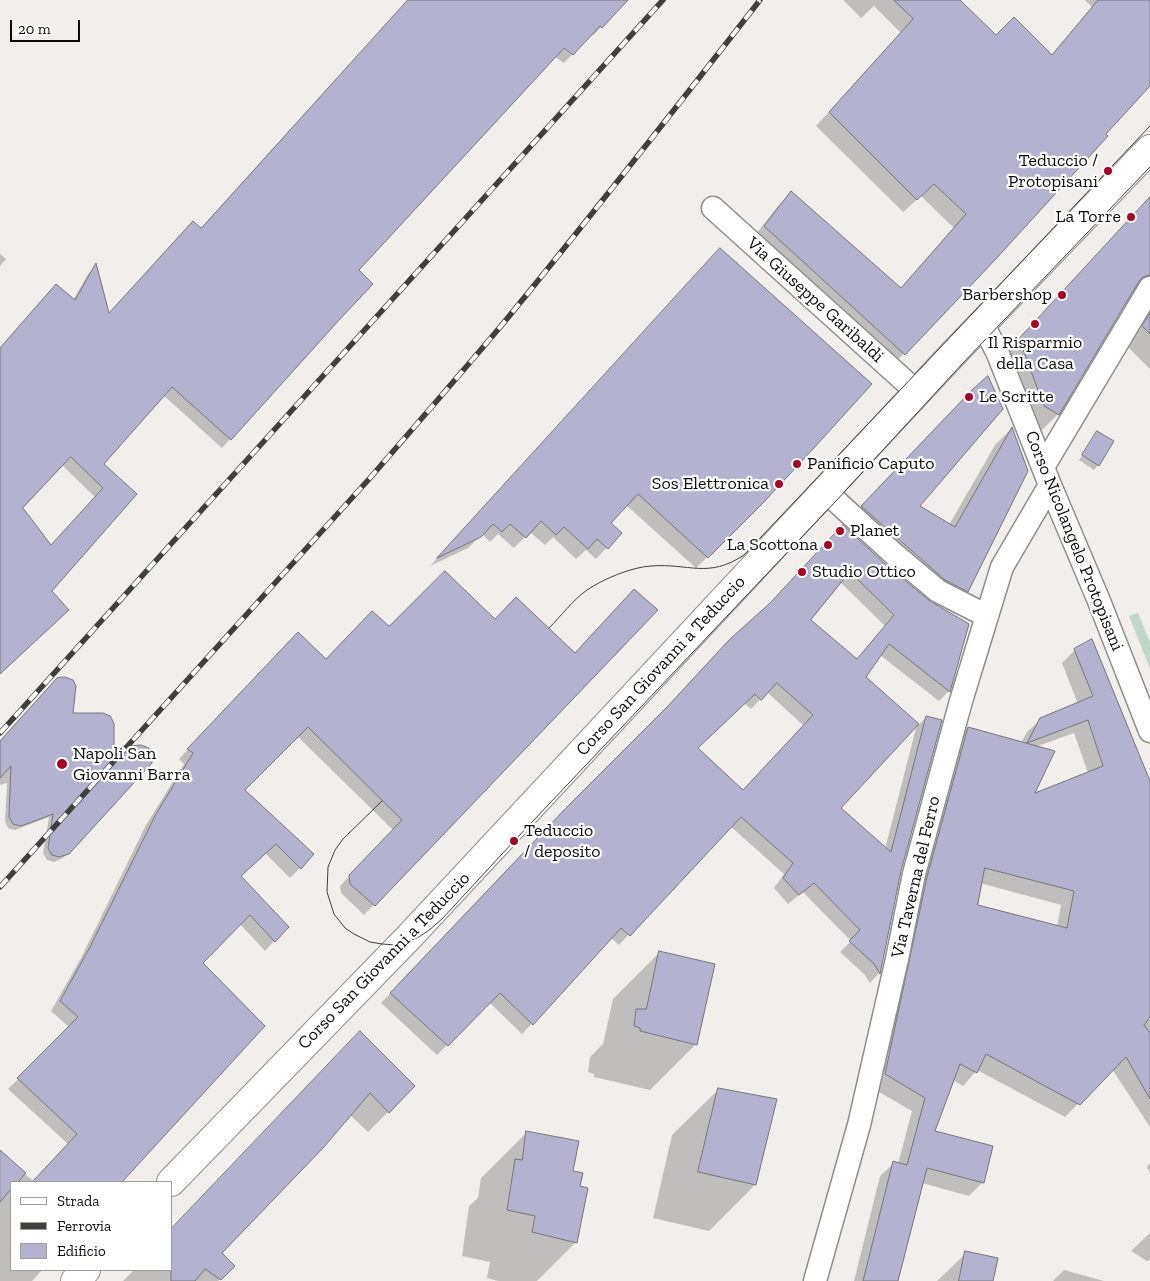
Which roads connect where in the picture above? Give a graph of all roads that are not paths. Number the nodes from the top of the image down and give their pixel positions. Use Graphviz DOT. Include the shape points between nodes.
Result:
graph roads {
  1 [pos="1150,148"];
  2 [pos="713,208"];
  3 [pos="1150,288"];
  4 [pos="983,324"];
  5 [pos="918,393"];
  6 [pos="1047,476"];
  7 [pos="825,491"];
  8 [pos="987,616"];
  9 [pos="1150,731"];
  10 [pos="172,1181"];
  11 [pos="85,1271"];
  12 [pos="75,1281"];
  13 [pos="816,1281"];
  1 -- 4 [label="main road, Corso San Giovanni a Teduccio"];
  2 -- 5 [label="street, Via Giuseppe Garibaldi"];
  3 -- 6 [label="street, Via Taverna del Ferro"];
  4 -- 5 [label="main road, Corso San Giovanni a Teduccio"];
  4 -- 6 [label="street, Corso Nicolangelo Protopisani"];
  5 -- 7 [label="main road, Corso San Giovanni a Teduccio"];
  6 -- 8 [label="street, Via Taverna del Ferro" via="1002,567"];
  6 -- 9 [label="street, Corso Nicolangelo Protopisani"];
  7 -- 8 [label="street" via="938,591"];
  7 -- 10 [label="main road, Corso San Giovanni a Teduccio" via="408,938"];
  8 -- 13 [label="street, Via Taverna del Ferro" via="914,874 859,1126"];
  11 -- 12 [label="main road"];
}
